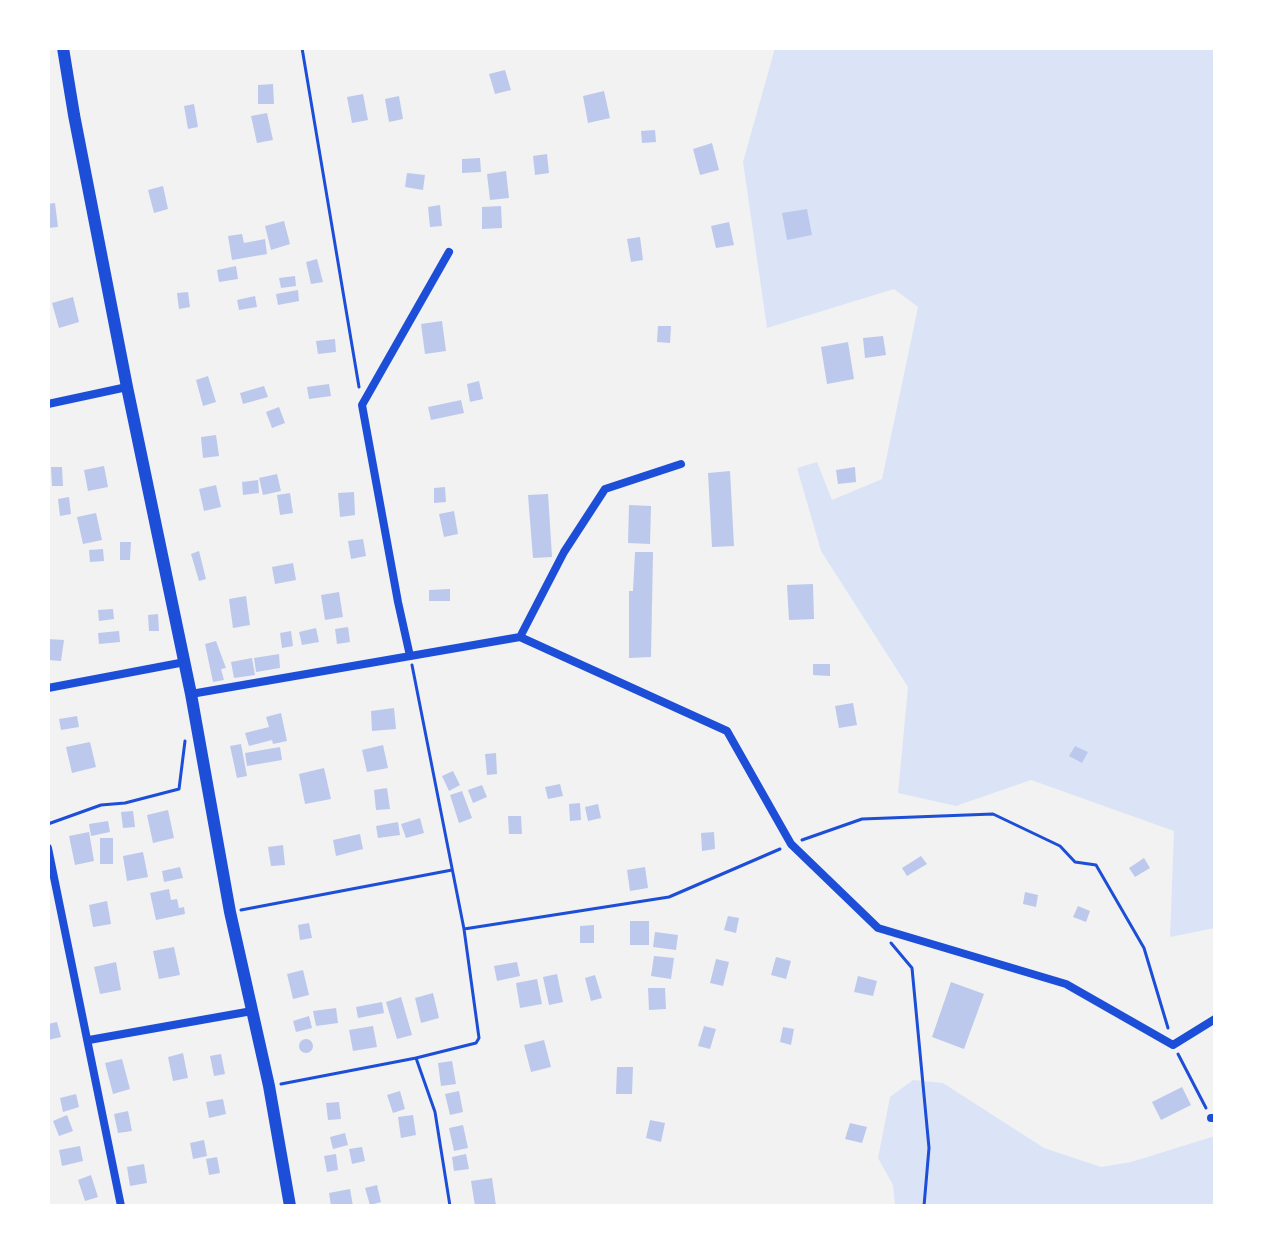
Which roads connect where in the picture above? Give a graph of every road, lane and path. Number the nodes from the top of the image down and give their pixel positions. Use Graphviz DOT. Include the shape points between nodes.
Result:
graph roads {
  1 [pos="63,48"];
  2 [pos="302,48"];
  3 [pos="449,252"];
  4 [pos="127,387"];
  5 [pos="48,404"];
  6 [pos="362,405"];
  7 [pos="681,464"];
  8 [pos="520,637"];
  9 [pos="410,656"];
  10 [pos="185,662"];
  11 [pos="48,688"];
  12 [pos="191,694"];
  13 [pos="185,741"];
  14 [pos="48,824"];
  15 [pos="791,844"];
  16 [pos="48,848"];
  17 [pos="452,870"];
  18 [pos="230,912"];
  19 [pos="878,928"];
  20 [pos="464,929"];
  21 [pos="252,1011"];
  22 [pos="1215,1019"];
  23 [pos="89,1040"];
  24 [pos="1173,1045"];
  25 [pos="416,1058"];
  26 [pos="269,1086"];
  27 [pos="1213,1118"];
  28 [pos="121,1206"];
  29 [pos="290,1206"];
  30 [pos="450,1206"];
  31 [pos="924,1206"];
  1 -- 4 [label="main road"];
  2 -- 6 [label="path"];
  3 -- 6 [label="street"];
  4 -- 5 [label="street"];
  4 -- 10 [label="main road"];
  6 -- 9 [label="street"];
  7 -- 8 [label="street" via="605,489 564,552"];
  8 -- 9 [label="street"];
  8 -- 15 [label="street" via="727,731"];
  9 -- 12 [label="street"];
  9 -- 17 [label="path"];
  10 -- 11 [label="street"];
  10 -- 12 [label="main road"];
  12 -- 18 [label="main road"];
  13 -- 14 [label="path" via="179,789 101,805"];
  15 -- 19 [label="street"];
  15 -- 20 [label="path" via="669,897"];
  15 -- 24 [label="path" via="862,819 993,814 1060,846 1075,862 1096,865 1144,948"];
  16 -- 23 [label="street"];
  17 -- 18 [label="path"];
  17 -- 20 [label="path"];
  18 -- 21 [label="main road"];
  19 -- 24 [label="street" via="1066,984"];
  19 -- 31 [label="path" via="912,968 929,1148"];
  20 -- 25 [label="path" via="479,1038"];
  21 -- 23 [label="street"];
  21 -- 26 [label="main road"];
  22 -- 24 [label="street"];
  23 -- 28 [label="street"];
  24 -- 27 [label="path"];
  25 -- 26 [label="path"];
  25 -- 30 [label="path" via="435,1112"];
  26 -- 29 [label="main road"];
}
